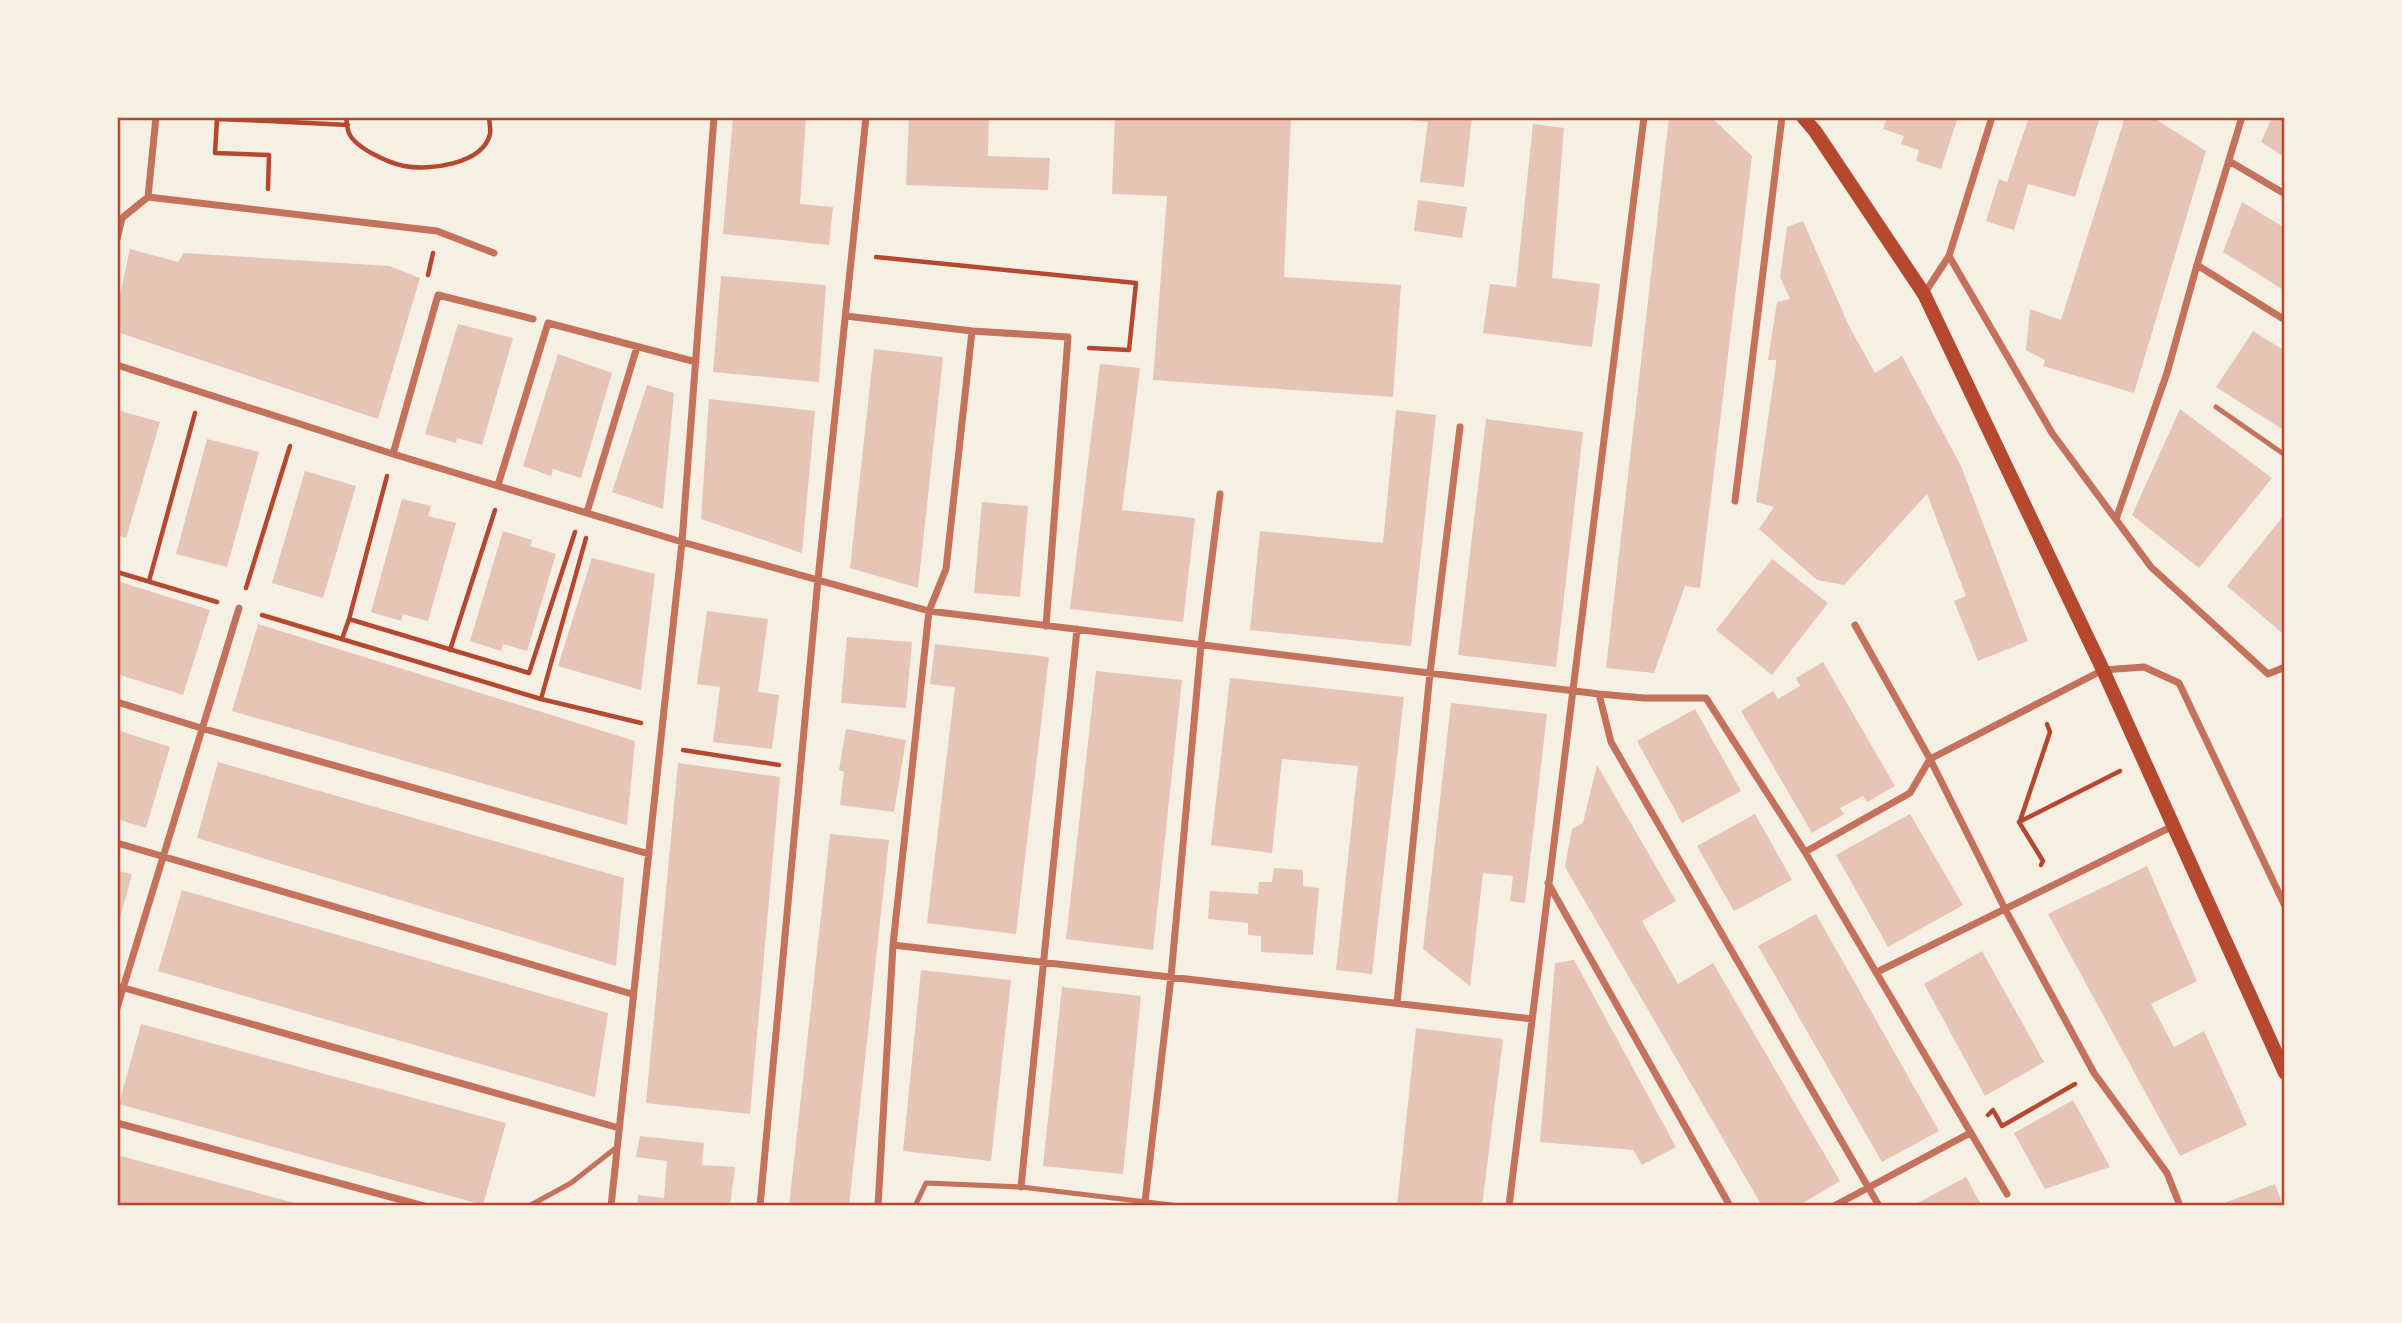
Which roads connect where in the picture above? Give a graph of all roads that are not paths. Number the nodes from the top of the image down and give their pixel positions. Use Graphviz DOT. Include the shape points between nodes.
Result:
graph roads {
  1 [pos="156,117"];
  2 [pos="714,117"];
  3 [pos="866,117"];
  4 [pos="1644,117"];
  5 [pos="1782,117"];
  6 [pos="1803,117"];
  7 [pos="1992,117"];
  8 [pos="2242,117"];
  9 [pos="2229,161"];
  10 [pos="2285,194"];
  11 [pos="148,197"];
  12 [pos="117,239"];
  13 [pos="494,253"];
  14 [pos="1949,256"];
  15 [pos="2197,265"];
  16 [pos="1924,294"];
  17 [pos="846,316"];
  18 [pos="534,319"];
  19 [pos="2285,320"];
  20 [pos="972,331"];
  21 [pos="637,347"];
  22 [pos="696,362"];
  23 [pos="117,365"];
  24 [pos="2217,407"];
  25 [pos="1460,427"];
  26 [pos="393,454"];
  27 [pos="2285,455"];
  28 [pos="500,486"];
  29 [pos="1220,494"];
  30 [pos="1735,501"];
  31 [pos="587,512"];
  32 [pos="2116,519"];
  33 [pos="682,542"];
  34 [pos="818,579"];
  35 [pos="239,608"];
  36 [pos="929,611"];
  37 [pos="1855,625"];
  38 [pos="1046,626"];
  39 [pos="1077,629"];
  40 [pos="1201,645"];
  41 [pos="2285,667"];
  42 [pos="2103,670"];
  43 [pos="1430,673"];
  44 [pos="1574,691"];
  45 [pos="1600,694"];
  46 [pos="117,702"];
  47 [pos="201,728"];
  48 [pos="1930,759"];
  49 [pos="2173,826"];
  50 [pos="117,843"];
  51 [pos="1805,852"];
  52 [pos="649,854"];
  53 [pos="164,857"];
  54 [pos="1548,883"];
  55 [pos="2285,906"];
  56 [pos="2005,909"];
  57 [pos="892,945"];
  58 [pos="1044,962"];
  59 [pos="1877,972"];
  60 [pos="1171,977"];
  61 [pos="120,987"];
  62 [pos="632,994"];
  63 [pos="1397,1003"];
  64 [pos="117,1008"];
  65 [pos="1532,1019"];
  66 [pos="2285,1073"];
  67 [pos="117,1123"];
  68 [pos="619,1128"];
  69 [pos="1970,1133"];
  70 [pos="618,1146"];
  71 [pos="1021,1187"];
  72 [pos="1868,1187"];
  73 [pos="2007,1194"];
  74 [pos="1146,1202"];
  75 [pos="424,1206"];
  76 [pos="530,1206"];
  77 [pos="611,1206"];
  78 [pos="760,1206"];
  79 [pos="878,1206"];
  80 [pos="915,1206"];
  81 [pos="1180,1206"];
  82 [pos="1509,1206"];
  83 [pos="1730,1206"];
  84 [pos="1834,1206"];
  85 [pos="1879,1206"];
  86 [pos="2180,1206"];
  1 -- 11 [label="street"];
  2 -- 22 [label="street"];
  3 -- 17 [label="street"];
  4 -- 44 [label="street"];
  5 -- 30 [label="street"];
  6 -- 16 [label="main road"];
  7 -- 14 [label="street"];
  8 -- 9 [label="street"];
  9 -- 10 [label="street"];
  9 -- 15 [label="street"];
  11 -- 12 [label="street" via="122,218"];
  11 -- 13 [label="street" via="438,231"];
  14 -- 16 [label="street"];
  14 -- 32 [label="street" via="2052,433"];
  15 -- 19 [label="street"];
  15 -- 32 [label="street" via="2167,373"];
  16 -- 42 [label="main road"];
  17 -- 20 [label="street"];
  17 -- 34 [label="street"];
  18 -- 26 [label="street" via="438,295"];
  20 -- 36 [label="street" via="946,569"];
  20 -- 38 [label="street" via="1068,337"];
  21 -- 22 [label="street"];
  21 -- 28 [label="street" via="548,324"];
  21 -- 31 [label="street"];
  22 -- 33 [label="street"];
  23 -- 26 [label="street"];
  24 -- 27 [label="lane"];
  25 -- 43 [label="street"];
  26 -- 28 [label="street"];
  28 -- 31 [label="street"];
  29 -- 40 [label="street"];
  31 -- 33 [label="street"];
  32 -- 41 [label="street" via="2151,567 2268,674"];
  33 -- 34 [label="street"];
  33 -- 52 [label="street"];
  34 -- 36 [label="street"];
  34 -- 78 [label="street"];
  35 -- 47 [label="street"];
  36 -- 38 [label="street"];
  36 -- 57 [label="street"];
  37 -- 48 [label="street"];
  38 -- 39 [label="street"];
  39 -- 40 [label="street"];
  39 -- 58 [label="street"];
  40 -- 43 [label="street"];
  40 -- 60 [label="street"];
  42 -- 48 [label="street"];
  42 -- 49 [label="main road"];
  42 -- 55 [label="street" via="2144,667 2179,683"];
  43 -- 44 [label="street"];
  43 -- 63 [label="street"];
  44 -- 45 [label="street"];
  44 -- 54 [label="street"];
  45 -- 51 [label="street" via="1706,698"];
  45 -- 72 [label="street" via="1611,742"];
  46 -- 47 [label="street"];
  47 -- 52 [label="street"];
  47 -- 53 [label="street"];
  48 -- 51 [label="street" via="1910,793"];
  48 -- 56 [label="street"];
  49 -- 56 [label="street"];
  49 -- 66 [label="main road"];
  50 -- 53 [label="street"];
  51 -- 59 [label="street"];
  52 -- 62 [label="street"];
  53 -- 61 [label="street"];
  53 -- 62 [label="street"];
  54 -- 65 [label="street"];
  54 -- 83 [label="street"];
  56 -- 59 [label="street"];
  56 -- 86 [label="street" via="2094,1073 2167,1173"];
  57 -- 58 [label="street"];
  57 -- 79 [label="street"];
  58 -- 60 [label="street"];
  58 -- 71 [label="street"];
  59 -- 69 [label="street"];
  60 -- 63 [label="street"];
  60 -- 74 [label="street"];
  61 -- 64 [label="street"];
  61 -- 68 [label="street"];
  62 -- 68 [label="street"];
  63 -- 65 [label="street"];
  65 -- 82 [label="street"];
  67 -- 75 [label="street"];
  68 -- 70 [label="street"];
  69 -- 72 [label="street"];
  69 -- 73 [label="street"];
  70 -- 76 [label="lane" via="571,1183"];
  70 -- 77 [label="street"];
  71 -- 74 [label="lane"];
  71 -- 80 [label="lane" via="926,1183"];
  72 -- 84 [label="street"];
  72 -- 85 [label="street"];
  74 -- 81 [label="lane"];
}
